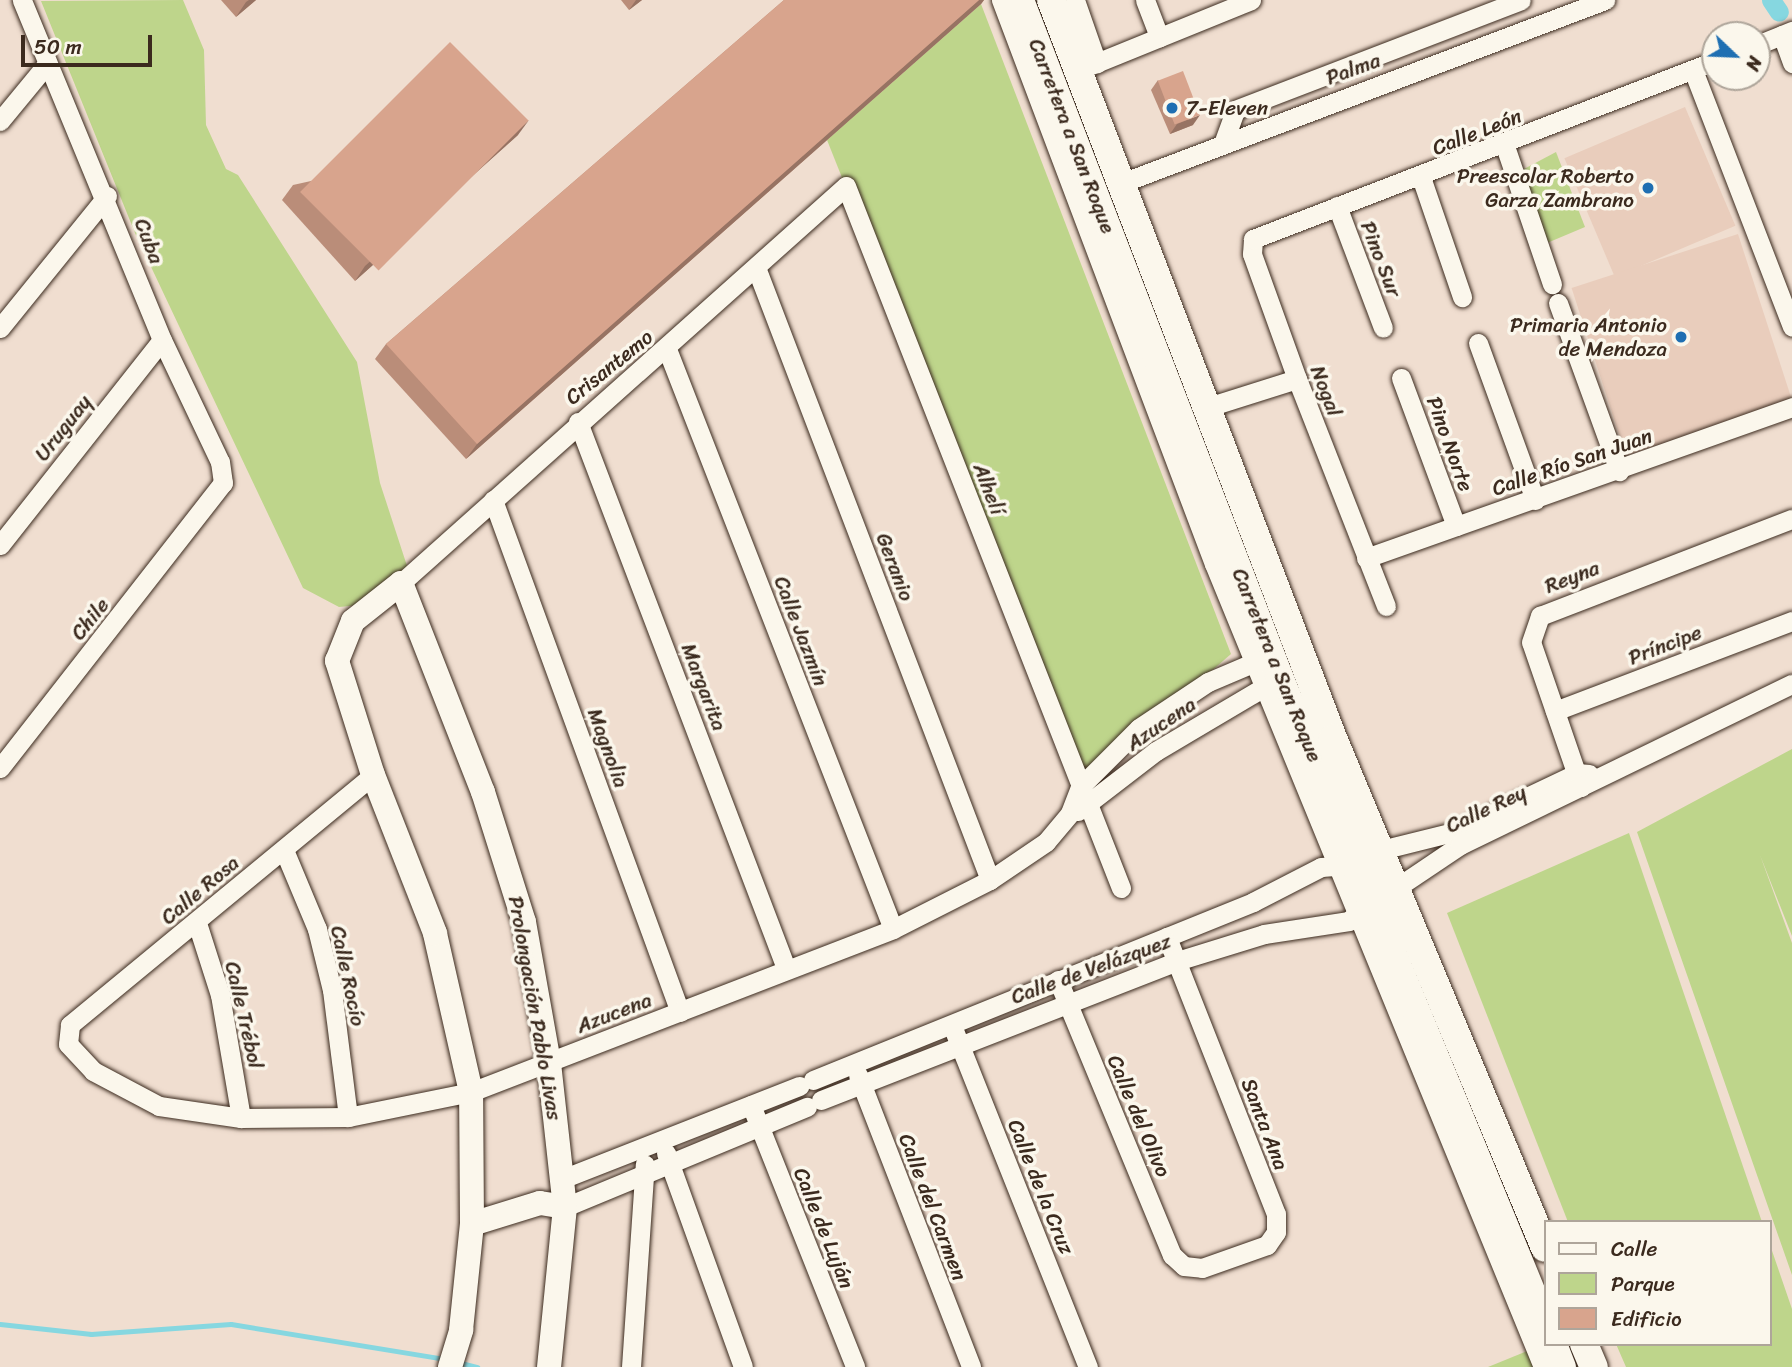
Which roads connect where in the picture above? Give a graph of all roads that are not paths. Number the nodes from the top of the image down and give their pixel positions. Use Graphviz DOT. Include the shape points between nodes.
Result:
graph roads {
  1 [pos="22,0"];
  2 [pos="1001,0"];
  3 [pos="1020,0"];
  4 [pos="1145,0"];
  5 [pos="1249,0"];
  6 [pos="1521,0"];
  7 [pos="1605,0"];
  8 [pos="1057,5"];
  9 [pos="1787,33"];
  10 [pos="1159,37"];
  11 [pos="1792,63"];
  12 [pos="47,64"];
  13 [pos="1701,66"];
  14 [pos="1086,67"];
  15 [pos="1693,69"];
  16 [pos="0,121"];
  17 [pos="1224,141"];
  18 [pos="1505,146"];
  19 [pos="1421,177"];
  20 [pos="1119,184"];
  21 [pos="846,186"];
  22 [pos="107,196"];
  23 [pos="1337,206"];
  24 [pos="1253,239"];
  25 [pos="757,270"];
  26 [pos="1552,284"];
  27 [pos="1462,297"];
  28 [pos="1558,303"];
  29 [pos="1792,327"];
  30 [pos="0,328"];
  31 [pos="1383,328"];
  32 [pos="162,340"];
  33 [pos="1151,342"];
  34 [pos="1478,343"];
  35 [pos="667,349"];
  36 [pos="1401,378"];
  37 [pos="1297,379"];
  38 [pos="1208,407"];
  39 [pos="1792,407"];
  40 [pos="578,422"];
  41 [pos="1619,471"];
  42 [pos="1211,498"];
  43 [pos="216,499"];
  44 [pos="492,500"];
  45 [pos="1535,500"];
  46 [pos="1792,519"];
  47 [pos="1456,526"];
  48 [pos="0,545"];
  49 [pos="1366,558"];
  50 [pos="401,583"];
  51 [pos="1274,584"];
  52 [pos="1385,606"];
  53 [pos="1792,621"];
  54 [pos="1272,671"];
  55 [pos="1792,684"];
  56 [pos="1555,711"];
  57 [pos="1333,738"];
  58 [pos="0,768"];
  59 [pos="373,775"];
  60 [pos="1579,780"];
  61 [pos="1080,787"];
  62 [pos="1080,811"];
  63 [pos="1456,838"];
  64 [pos="284,850"];
  65 [pos="1368,878"];
  66 [pos="990,880"];
  67 [pos="1121,888"];
  68 [pos="1253,902"];
  69 [pos="197,923"];
  70 [pos="892,929"];
  71 [pos="1264,934"];
  72 [pos="1167,937"];
  73 [pos="1177,961"];
  74 [pos="786,968"];
  75 [pos="1058,979"];
  76 [pos="1066,1001"];
  77 [pos="680,1012"];
  78 [pos="952,1023"];
  79 [pos="68,1044"];
  80 [pos="960,1044"];
  81 [pos="549,1063"];
  82 [pos="854,1064"];
  83 [pos="861,1085"];
  84 [pos="471,1092"];
  85 [pos="751,1105"];
  86 [pos="348,1117"];
  87 [pos="241,1118"];
  88 [pos="759,1128"];
  89 [pos="653,1142"];
  90 [pos="669,1165"];
  91 [pos="645,1176"];
  92 [pos="562,1179"];
  93 [pos="540,1203"];
  94 [pos="565,1207"];
  95 [pos="472,1224"];
  96 [pos="1544,1246"];
  97 [pos="1184,1266"];
  98 [pos="1544,1322"];
  99 [pos="1554,1346"];
  100 [pos="1585,1346"];
  101 [pos="550,1364"];
  102 [pos="450,1367"];
  103 [pos="631,1367"];
  104 [pos="743,1367"];
  105 [pos="855,1367"];
  106 [pos="971,1367"];
  107 [pos="1087,1367"];
  108 [pos="1544,1367"];
  109 [pos="1562,1367"];
  110 [pos="1594,1367"];
  1 -- 12 [label="street, Cuba"];
  2 -- 54 [label="street"];
  3 -- 33 [label="main road, Carretera a San Roque"];
  4 -- 10 [label="street"];
  5 -- 10 [label="street"];
  6 -- 17 [label="street" via="1235,110"];
  7 -- 17 [label="street, Palma"];
  8 -- 14 [label="main road, Carretera a San Roque"];
  9 -- 11 [label="street"];
  10 -- 14 [label="street"];
  12 -- 16 [label="street"];
  12 -- 22 [label="street, Cuba"];
  13 -- 15 [label="street, Calle León"];
  14 -- 20 [label="main road, Carretera a San Roque"];
  15 -- 18 [label="street, Calle León"];
  15 -- 29 [label="street"];
  17 -- 20 [label="street, Palma"];
  18 -- 19 [label="street, Calle León"];
  18 -- 26 [label="street"];
  19 -- 23 [label="street, Calle León"];
  19 -- 27 [label="street"];
  20 -- 38 [label="main road, Carretera a San Roque"];
  21 -- 25 [label="street, Crisantemo"];
  21 -- 61 [label="street, Alhelí"];
  22 -- 30 [label="street"];
  22 -- 32 [label="street, Cuba"];
  23 -- 24 [label="street, Calle León"];
  23 -- 31 [label="street, Pino Sur"];
  24 -- 37 [label="street, Nogal" via="1252,254"];
  25 -- 35 [label="street, Crisantemo"];
  25 -- 66 [label="street, Geranio"];
  28 -- 41 [label="street"];
  32 -- 43 [label="street, Cuba" via="220,462 223,483"];
  32 -- 48 [label="street, Uruguay"];
  33 -- 38 [label="main road"];
  33 -- 42 [label="main road, Carretera a San Roque"];
  34 -- 45 [label="street"];
  35 -- 40 [label="street, Crisantemo"];
  35 -- 70 [label="street, Calle Jazmín"];
  36 -- 47 [label="street, Pino Norte"];
  37 -- 38 [label="street"];
  37 -- 49 [label="street, Nogal"];
  38 -- 42 [label="main road"];
  38 -- 51 [label="main road, Carretera a San Roque"];
  39 -- 41 [label="street, Calle Río San Juan"];
  40 -- 44 [label="street, Crisantemo"];
  40 -- 74 [label="street, Margarita"];
  41 -- 45 [label="street, Calle Río San Juan"];
  42 -- 54 [label="main road, Carretera a San Roque"];
  43 -- 58 [label="street, Chile"];
  44 -- 50 [label="street, Crisantemo"];
  44 -- 77 [label="street, Magnolia"];
  45 -- 47 [label="street, Calle Río San Juan"];
  46 -- 56 [label="street, Reyna" via="1540,616 1531,642"];
  47 -- 49 [label="street, Calle Río San Juan"];
  49 -- 52 [label="street, Nogal"];
  50 -- 59 [label="street" via="353,621 338,672"];
  50 -- 81 [label="street, Prolongación Pablo Livas" via="512,879"];
  51 -- 54 [label="main road"];
  51 -- 57 [label="main road, Carretera a San Roque"];
  53 -- 56 [label="street, Príncipe"];
  54 -- 57 [label="main road" via="1307,691"];
  54 -- 61 [label="street" via="1177,700"];
  54 -- 62 [label="street, Azucena" via="1156,751"];
  54 -- 65 [label="main road, Carretera a San Roque"];
  55 -- 60 [label="street, Calle Rey"];
  56 -- 60 [label="street, Reyna"];
  57 -- 65 [label="main road, Carretera a San Roque" via="1357,796"];
  59 -- 64 [label="street, Calle Rosa"];
  59 -- 84 [label="street" via="435,933"];
  60 -- 63 [label="street, Calle Rey"];
  61 -- 62 [label="street, Azucena"];
  62 -- 66 [label="street, Azucena" via="1046,842"];
  62 -- 67 [label="street"];
  63 -- 65 [label="street, Calle Rey"];
  63 -- 65 [label="street, Calle Rey"];
  64 -- 69 [label="street, Calle Rosa"];
  64 -- 86 [label="street, Calle Rocío" via="317,929 329,978"];
  65 -- 68 [label="street, Calle de Velázquez"];
  65 -- 71 [label="street, Calle de Velázquez" via="1336,924"];
  65 -- 96 [label="main road, Carretera a San Roque" via="1420,948"];
  65 -- 98 [label="main road, Carretera a San Roque"];
  65 -- 108 [label="street"];
  66 -- 70 [label="street, Azucena"];
  68 -- 71 [label="street"];
  68 -- 72 [label="street, Calle de Velázquez"];
  69 -- 79 [label="street, Calle Rosa" via="70,1025"];
  69 -- 87 [label="street, Calle Trébol" via="220,995"];
  70 -- 74 [label="street, Azucena"];
  71 -- 73 [label="street, Calle de Velázquez"];
  72 -- 73 [label="street, Santa Ana"];
  72 -- 75 [label="street, Calle de Velázquez"];
  73 -- 76 [label="street, Calle de Velázquez"];
  73 -- 97 [label="street, Santa Ana" via="1278,1225 1267,1245 1202,1269"];
  74 -- 77 [label="street, Azucena"];
  75 -- 76 [label="street, Calle del Olivo"];
  75 -- 78 [label="street, Calle de Velázquez"];
  76 -- 80 [label="street, Calle de Velázquez"];
  76 -- 97 [label="street, Calle del Olivo" via="1172,1255"];
  77 -- 81 [label="street, Azucena"];
  78 -- 80 [label="street, Calle de la Cruz"];
  78 -- 82 [label="street, Calle de Velázquez"];
  79 -- 87 [label="street, Azucena" via="126,1092 159,1106"];
  80 -- 83 [label="street, Calle de Velázquez"];
  80 -- 107 [label="street, Calle de la Cruz"];
  81 -- 84 [label="street, Azucena"];
  81 -- 92 [label="street, Prolongación Pablo Livas"];
  82 -- 83 [label="street, Calle del Carmen"];
  82 -- 85 [label="street, Calle de Velázquez"];
  83 -- 88 [label="street, Calle de Velázquez"];
  83 -- 106 [label="street, Calle del Carmen"];
  84 -- 86 [label="street, Azucena"];
  84 -- 95 [label="street"];
  85 -- 88 [label="street, Calle de Luján"];
  85 -- 89 [label="street, Calle de Velázquez"];
  86 -- 87 [label="street, Azucena"];
  88 -- 90 [label="street, Calle de Velázquez"];
  88 -- 105 [label="street, Calle de Luján"];
  89 -- 90 [label="street"];
  89 -- 91 [label="street"];
  89 -- 92 [label="street, Calle de Velázquez"];
  90 -- 91 [label="street, Calle de Velázquez"];
  90 -- 104 [label="street"];
  91 -- 94 [label="street, Calle de Velázquez"];
  91 -- 103 [label="street"];
  92 -- 93 [label="street"];
  92 -- 94 [label="street, Prolongación Pablo Livas"];
  93 -- 94 [label="street"];
  93 -- 95 [label="street"];
  94 -- 101 [label="street, Prolongación Pablo Livas"];
  95 -- 102 [label="street" via="461,1330"];
  99 -- 109 [label="main road"];
  100 -- 110 [label="main road"];
}
